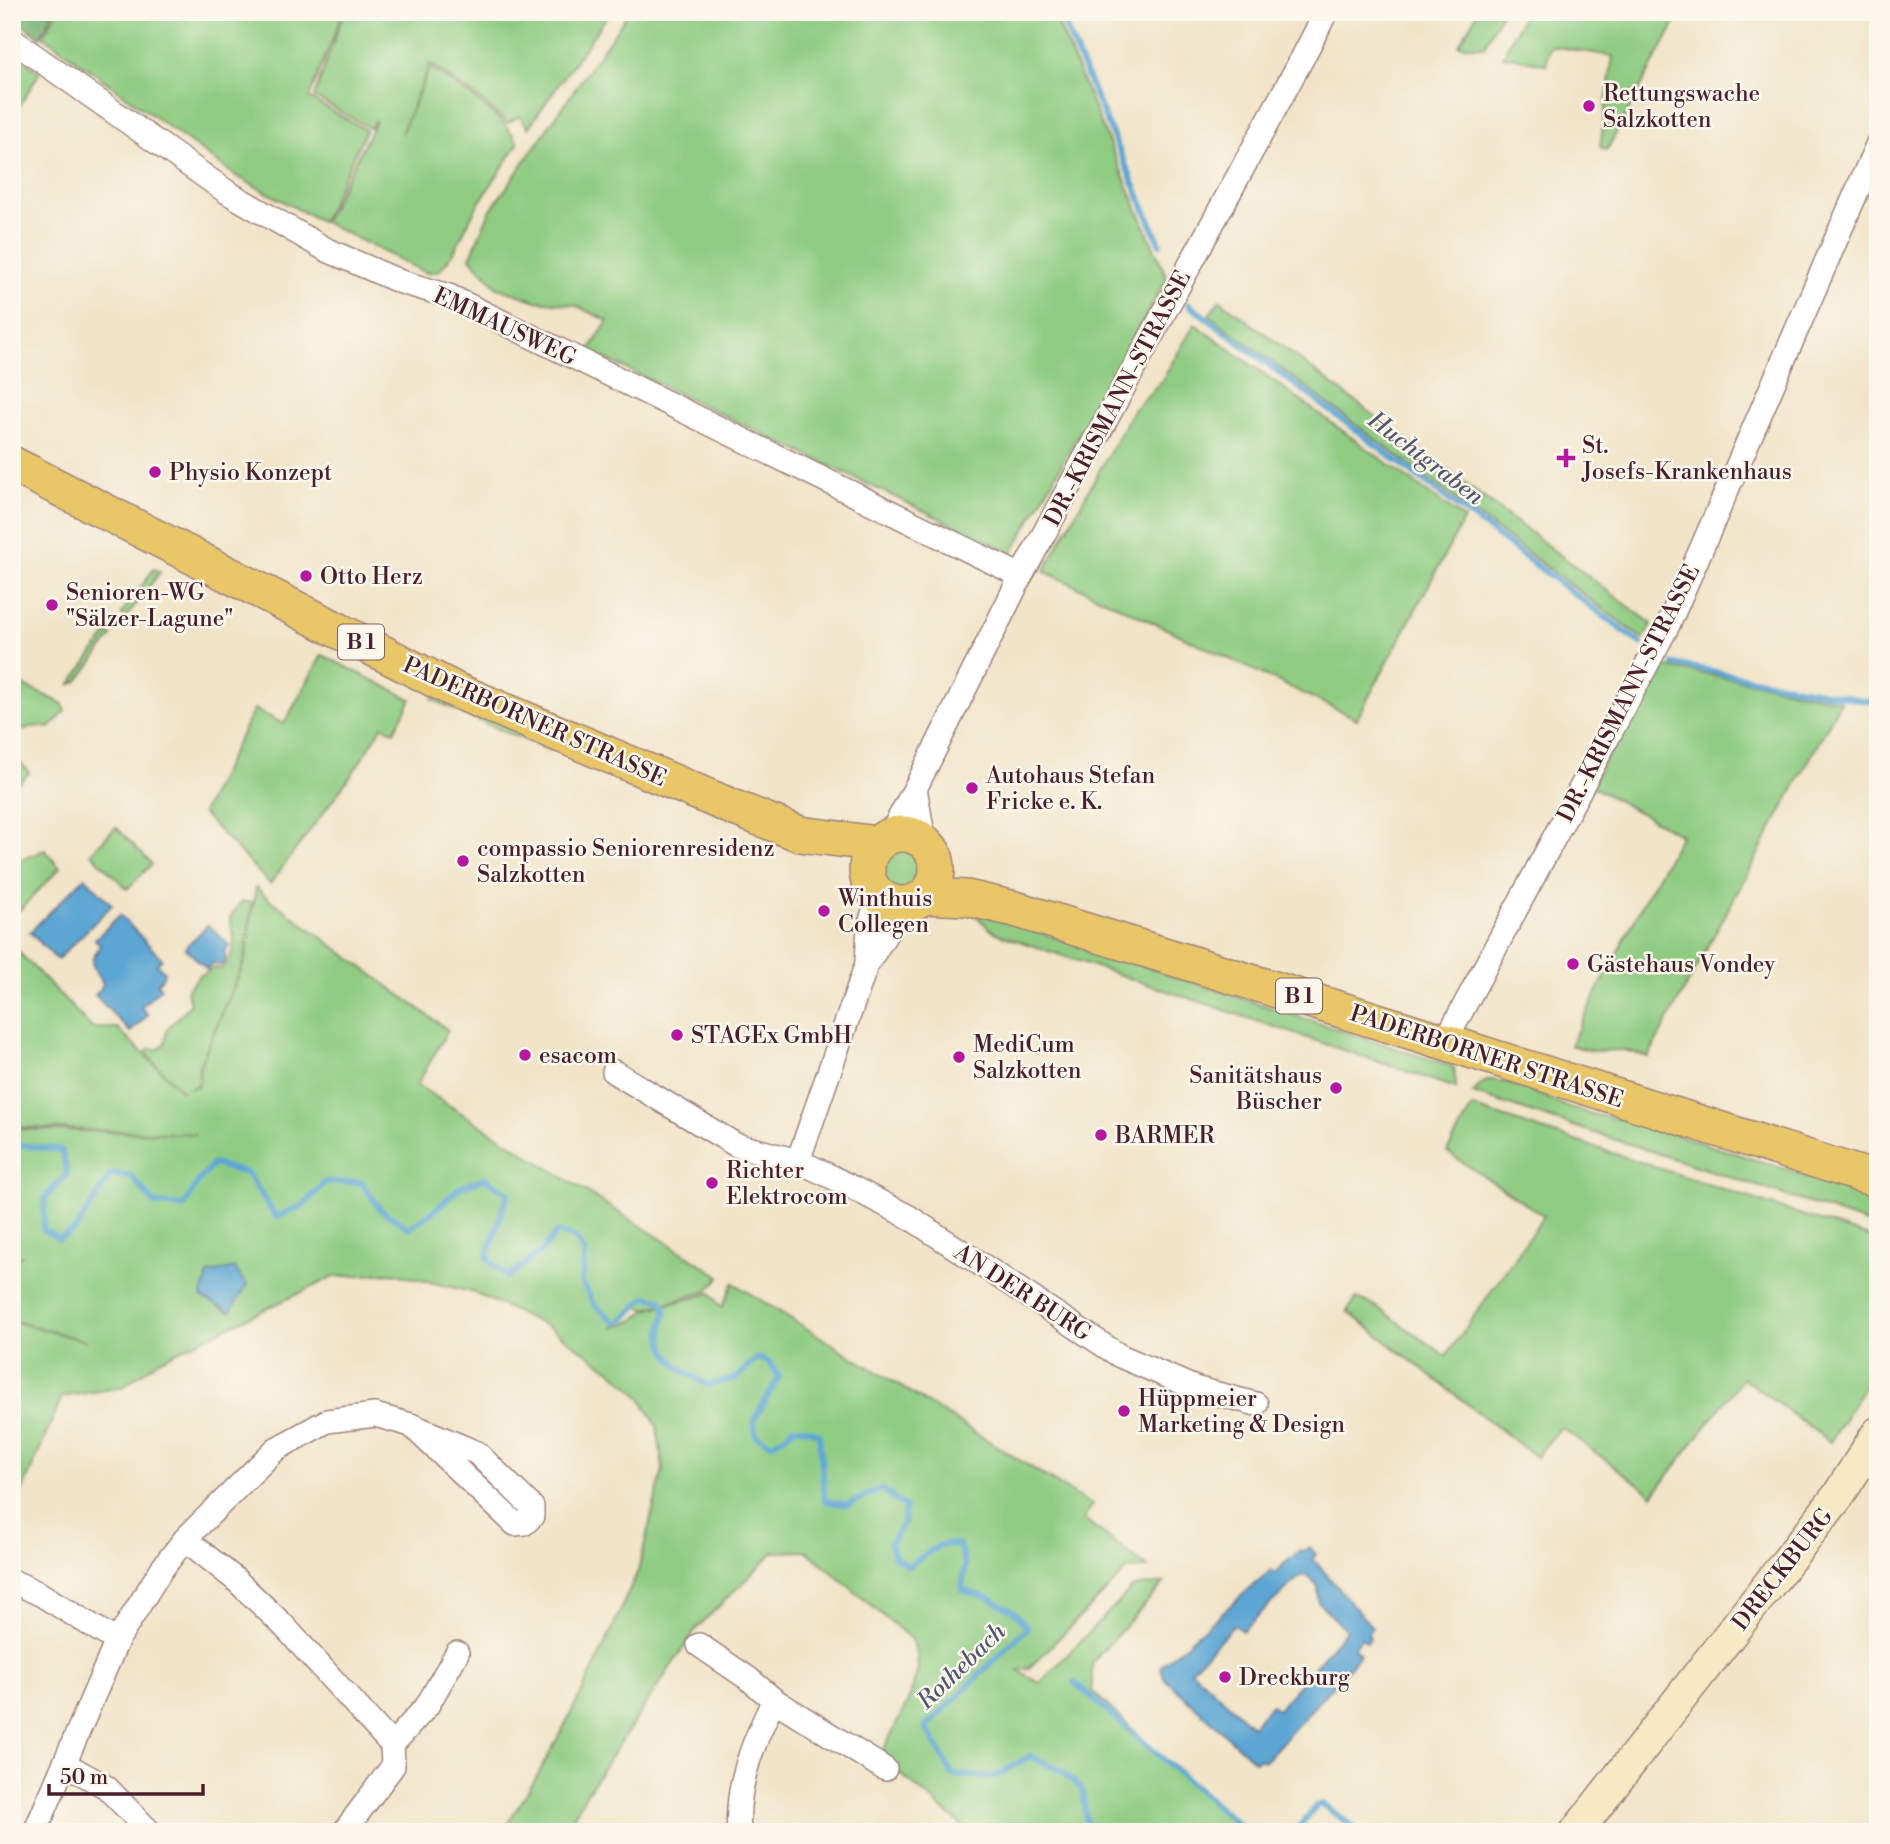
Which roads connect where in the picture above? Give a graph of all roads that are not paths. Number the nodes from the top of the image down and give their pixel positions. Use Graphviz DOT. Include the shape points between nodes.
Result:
graph roads {
  1 [pos="1326,12"];
  2 [pos="12,40"];
  3 [pos="1878,143"];
  4 [pos="12,464"];
  5 [pos="1021,576"];
  6 [pos="915,788"];
  7 [pos="800,834"];
  8 [pos="883,841"];
  9 [pos="930,849"];
  10 [pos="895,894"];
  11 [pos="1015,909"];
  12 [pos="1445,1042"];
  13 [pos="614,1072"];
  14 [pos="798,1161"];
  15 [pos="1878,1180"];
  16 [pos="1256,1404"];
  17 [pos="411,1425"];
  18 [pos="1878,1433"];
  19 [pos="185,1539"];
  20 [pos="12,1581"];
  21 [pos="117,1641"];
  22 [pos="699,1645"];
  23 [pos="457,1653"];
  24 [pos="774,1700"];
  25 [pos="392,1745"];
  26 [pos="65,1764"];
  27 [pos="886,1769"];
  28 [pos="35,1832"];
  29 [pos="150,1832"];
  30 [pos="344,1832"];
  31 [pos="739,1832"];
  32 [pos="1576,1832"];
  1 -- 5 [label="street, DR.-KRISMANN-STRASSE"];
  2 -- 5 [label="street, EMMAUSWEG" via="227,191 327,250 401,282 449,296"];
  3 -- 12 [label="street, DR.-KRISMANN-STRASSE" via="1669,623"];
  4 -- 7 [label="main road, PADERBORNER STRASSE / B 1" via="455,690"];
  5 -- 6 [label="street, DR.-KRISMANN-STRASSE"];
  6 -- 8 [label="street, DR.-KRISMANN-STRASSE"];
  6 -- 9 [label="street"];
  7 -- 8 [label="main road, PADERBORNER STRASSE / B 1"];
  7 -- 10 [label="main road, PADERBORNER STRASSE / B 1"];
  8 -- 9 [label="main road, PADERBORNER STRASSE / B 1" via="907,834"];
  8 -- 10 [label="main road" via="872,852 868,872"];
  9 -- 10 [label="main road" via="937,867 931,888"];
  9 -- 11 [label="main road, PADERBORNER STRASSE / B 1" via="970,883"];
  10 -- 11 [label="main road, PADERBORNER STRASSE / B 1" via="967,898"];
  10 -- 14 [label="street" via="869,927 867,962"];
  11 -- 12 [label="main road, PADERBORNER STRASSE / B 1"];
  12 -- 15 [label="main road, PADERBORNER STRASSE / B 1"];
  13 -- 14 [label="street, AN DER BURG" via="736,1144"];
  14 -- 16 [label="street, AN DER BURG" via="909,1217 1120,1356 1195,1388"];
  17 -- 17 [label="street" via="514,1524 525,1523 532,1516 532,1507 477,1453"];
  17 -- 19 [label="street" via="375,1415 327,1421 276,1449"];
  18 -- 32 [label="street, DRECKBURG" via="1838,1496"];
  19 -- 21 [label="street"];
  19 -- 25 [label="street" via="284,1626"];
  20 -- 21 [label="street"];
  21 -- 26 [label="street"];
  22 -- 24 [label="street"];
  23 -- 25 [label="street" via="427,1706"];
  24 -- 27 [label="street"];
  24 -- 31 [label="street" via="746,1769"];
  25 -- 30 [label="street" via="393,1766"];
  26 -- 28 [label="street"];
  26 -- 29 [label="street" via="106,1787"];
}
